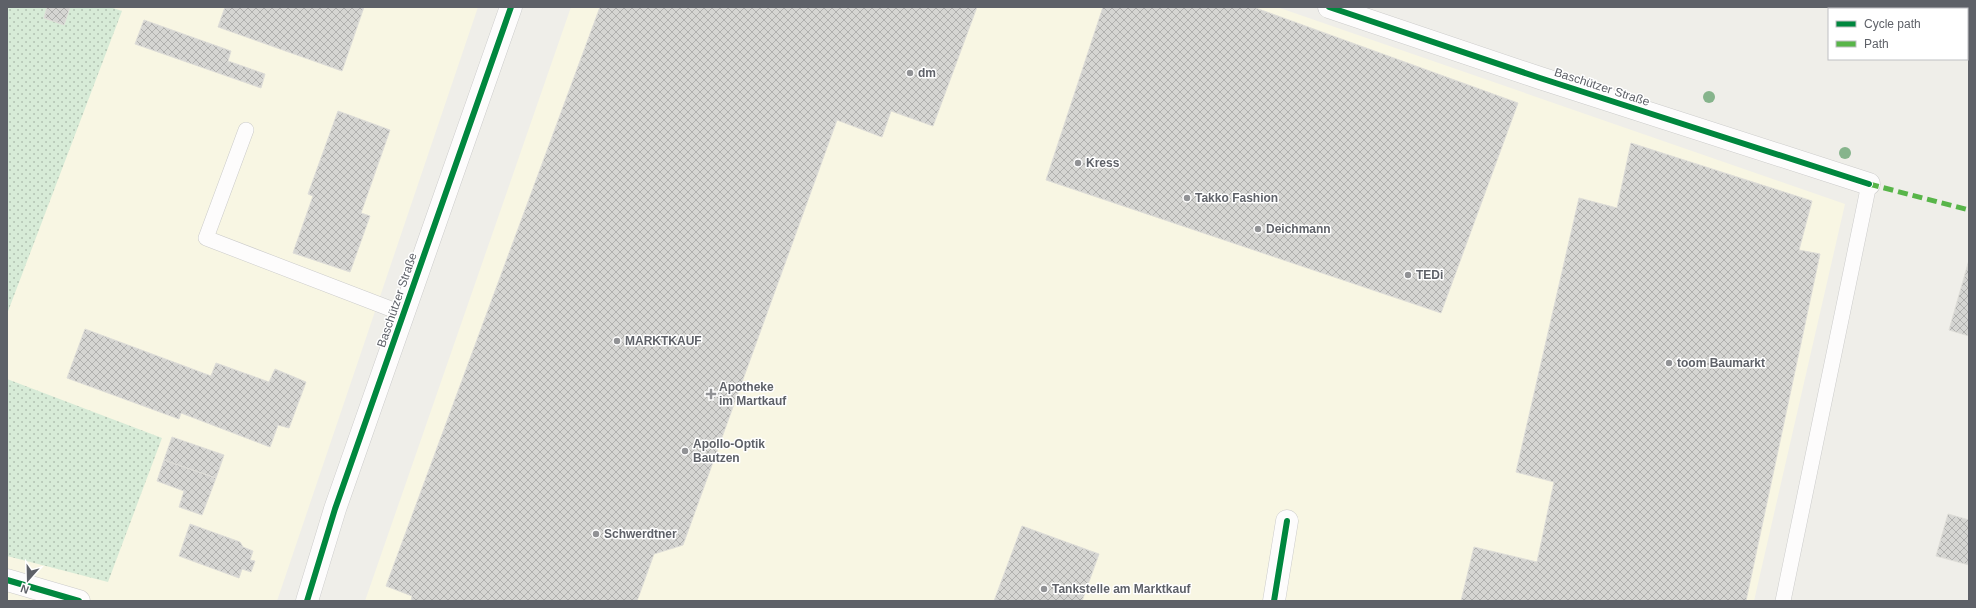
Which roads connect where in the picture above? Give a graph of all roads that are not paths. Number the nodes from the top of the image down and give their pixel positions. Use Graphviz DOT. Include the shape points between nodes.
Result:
graph roads {
  1 [pos="511,7"];
  2 [pos="1329,7"];
  3 [pos="246,130"];
  4 [pos="1869,184"];
  5 [pos="404,314"];
  6 [pos="1287,521"];
  7 [pos="7,580"];
  8 [pos="80,601"];
  9 [pos="306,601"];
  10 [pos="1274,601"];
  11 [pos="1783,601"];
  1 -- 5 [label="street, Baschützer Straße"];
  2 -- 4 [label="street, Baschützer Straße"];
  3 -- 5 [label="lane" via="206,238"];
  4 -- 11 [label="lane"];
  5 -- 9 [label="street, Baschützer Straße" via="335,509"];
  6 -- 10 [label="street"];
  7 -- 8 [label="street"];
}
